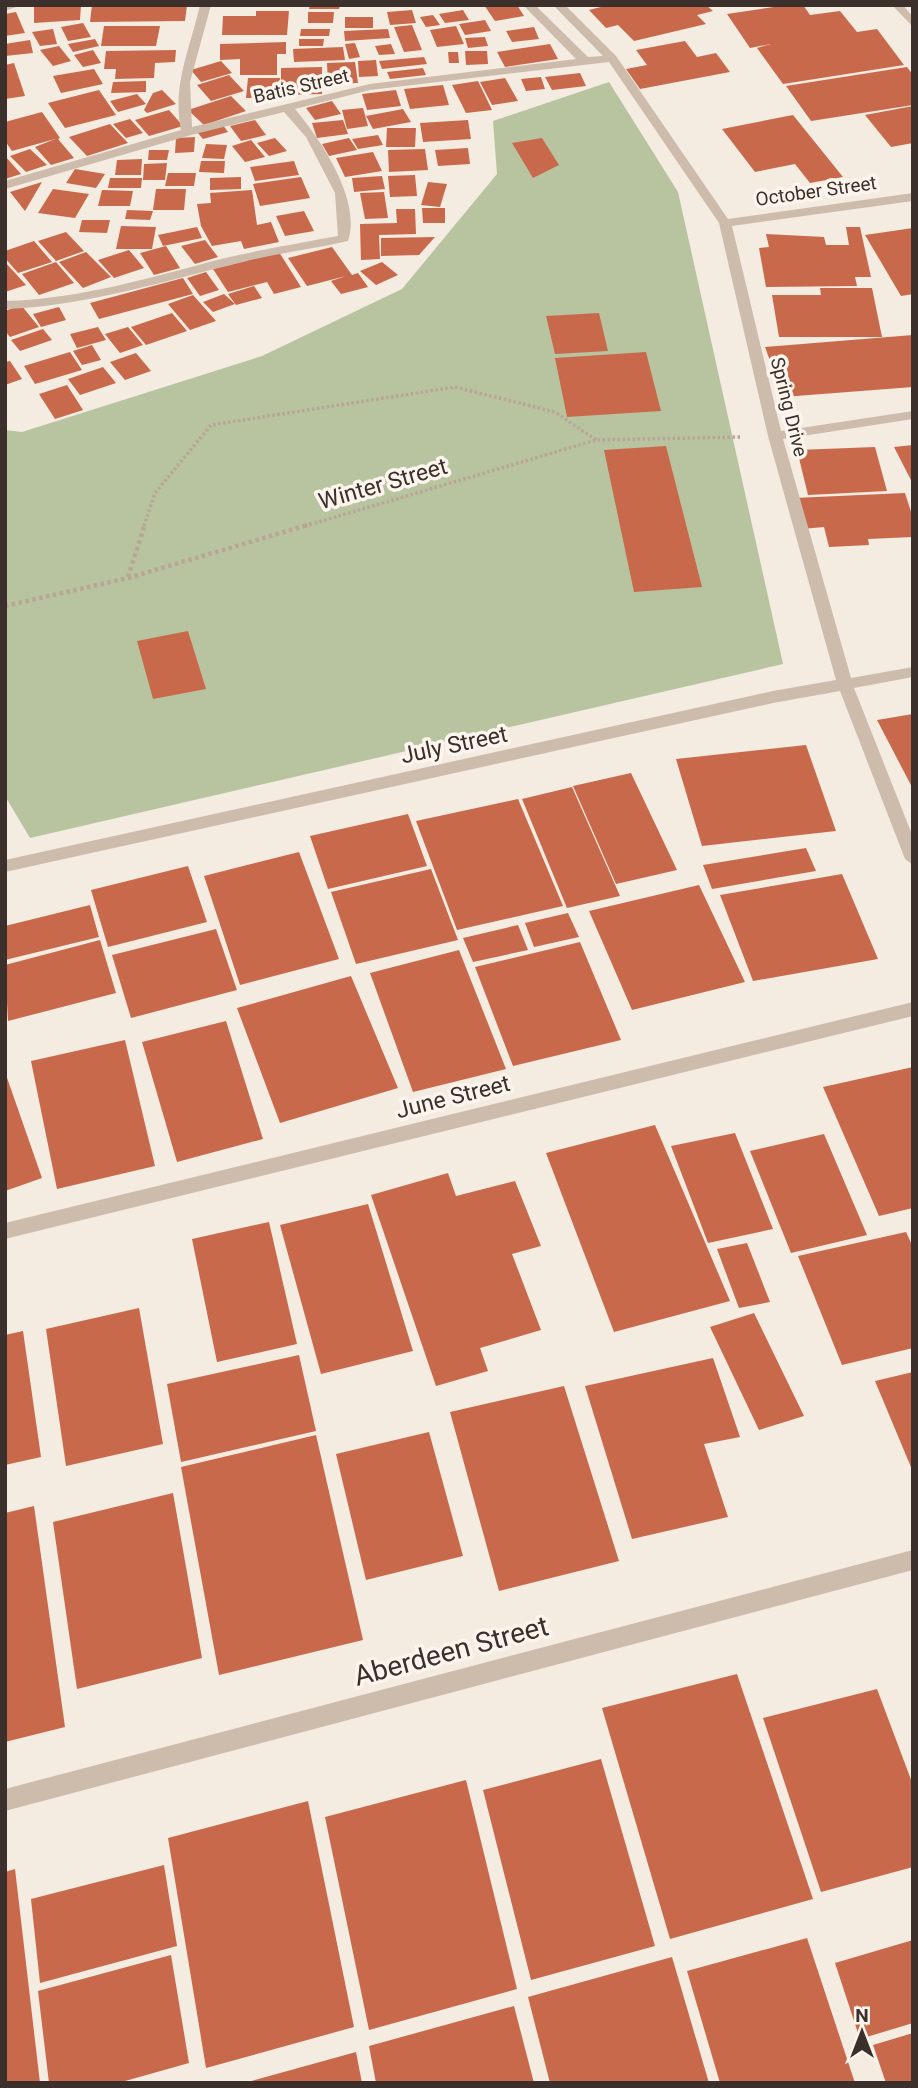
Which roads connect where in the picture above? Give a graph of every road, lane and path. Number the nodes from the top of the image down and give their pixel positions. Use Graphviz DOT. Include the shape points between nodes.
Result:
graph roads {
  1 [pos="16,5"];
  2 [pos="206,5"];
  3 [pos="528,5"];
  4 [pos="558,5"];
  5 [pos="897,5"];
  6 [pos="5,8"];
  7 [pos="913,24"];
  8 [pos="612,58"];
  9 [pos="586,62"];
  10 [pos="286,106"];
  11 [pos="187,132"];
  12 [pos="5,186"];
  13 [pos="913,197"];
  14 [pos="725,223"];
  15 [pos="5,305"];
  16 [pos="913,415"];
  17 [pos="775,436"];
  18 [pos="596,440"];
  19 [pos="128,578"];
  20 [pos="5,606"];
  21 [pos="913,672"];
  22 [pos="845,684"];
  23 [pos="913,859"];
  24 [pos="5,866"];
  25 [pos="913,1009"];
  26 [pos="5,1231"];
  27 [pos="913,1560"];
  28 [pos="5,1800"];
  1 -- 6 [label="street"];
  2 -- 11 [label="street" via="181,89"];
  3 -- 9 [label="street"];
  4 -- 8 [label="street, Spring Drive"];
  5 -- 7 [label="street"];
  8 -- 9 [label="street, Batis Street"];
  8 -- 14 [label="street, Spring Drive"];
  9 -- 10 [label="street, Batis Street" via="370,87"];
  10 -- 11 [label="street, Batis Street"];
  10 -- 15 [label="street" via="311,136 341,193 344,238 136,286 37,305"];
  11 -- 12 [label="street, Batis Street"];
  13 -- 14 [label="street, October Street"];
  14 -- 17 [label="street, Spring Drive"];
  16 -- 17 [label="street"];
  17 -- 18 [label="path, Winter Street"];
  17 -- 22 [label="street, Spring Drive"];
  18 -- 19 [label="path, Winter Street"];
  18 -- 19 [label="path" via="555,412 455,387 211,425 155,493"];
  19 -- 20 [label="path, Winter Street"];
  21 -- 22 [label="street, July Street"];
  22 -- 23 [label="street, Spring Drive"];
  22 -- 24 [label="street, July Street"];
  25 -- 26 [label="street, June Street"];
  27 -- 28 [label="street, Aberdeen Street"];
}
